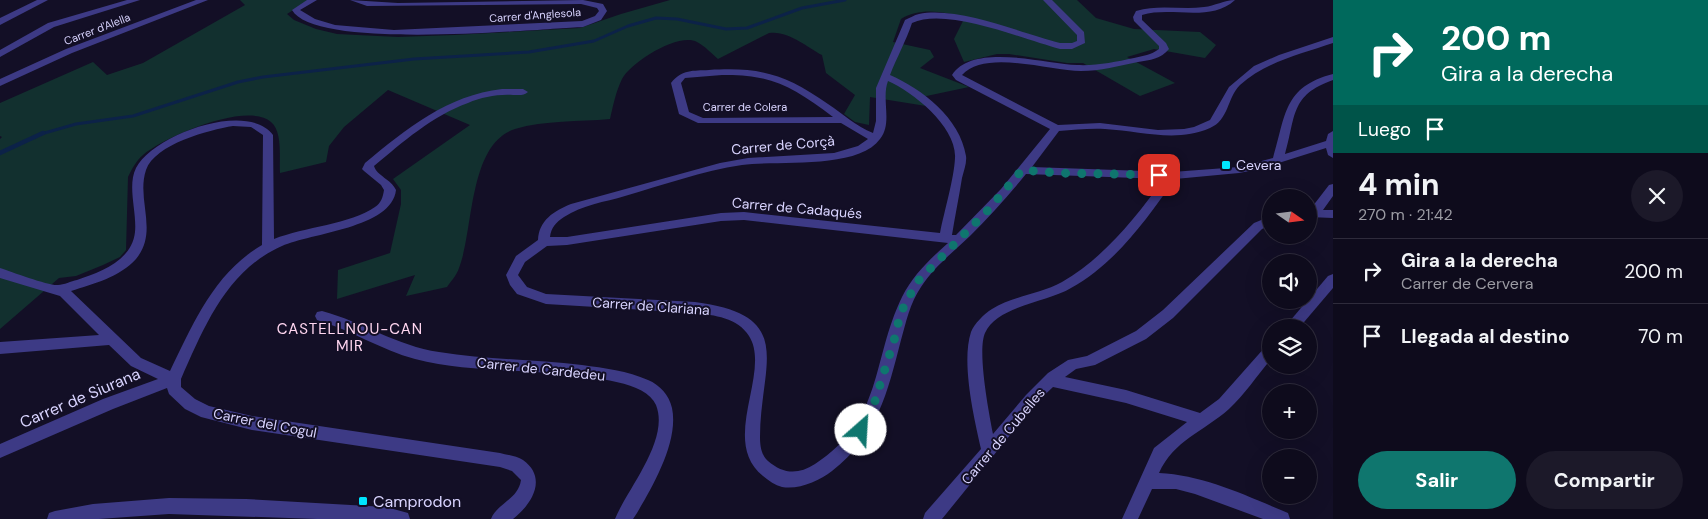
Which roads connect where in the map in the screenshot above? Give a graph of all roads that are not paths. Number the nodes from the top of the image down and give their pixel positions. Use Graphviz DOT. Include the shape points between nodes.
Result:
graph roads {
  1 [pos="44,0"];
  2 [pos="136,0"];
  3 [pos="204,0"];
  4 [pos="313,0"];
  5 [pos="354,0"];
  6 [pos="1048,0"];
  7 [pos="1231,0"];
  8 [pos="0,22"];
  9 [pos="1333,40"];
  10 [pos="0,54"];
  11 [pos="885,76"];
  12 [pos="1333,77"];
  13 [pos="0,83"];
  14 [pos="522,92"];
  15 [pos="842,120"];
  16 [pos="1056,128"];
  17 [pos="876,138"];
  18 [pos="1332,139"];
  19 [pos="1333,155"];
  20 [pos="1278,160"];
  21 [pos="1022,170"];
  22 [pos="1172,176"];
  23 [pos="1333,188"];
  24 [pos="1318,207"];
  25 [pos="1318,214"];
  26 [pos="1333,214"];
  27 [pos="1262,224"];
  28 [pos="952,239"];
  29 [pos="544,242"];
  30 [pos="268,247"];
  31 [pos="0,273"];
  32 [pos="1333,279"];
  33 [pos="57,291"];
  34 [pos="322,316"];
  35 [pos="1299,319"];
  36 [pos="112,339"];
  37 [pos="0,348"];
  38 [pos="1262,361"];
  39 [pos="174,379"];
  40 [pos="1050,380"];
  41 [pos="1201,420"];
  42 [pos="990,450"];
  43 [pos="0,451"];
  44 [pos="1147,482"];
  45 [pos="337,516"];
  46 [pos="55,519"];
  47 [pos="402,519"];
  48 [pos="499,519"];
  49 [pos="623,519"];
  50 [pos="931,519"];
  51 [pos="1130,519"];
  52 [pos="1282,519"];
  1 -- 8 [label="street"];
  2 -- 10 [label="street" via="50,25"];
  3 -- 13 [label="street, Carrer d'Alella" via="69,52"];
  4 -- 5 [label="street, Carrer d'Anglesola" via="298,8 297,12 334,28 378,32 566,26 594,20 603,11 600,6 581,2 407,5 367,4"];
  6 -- 11 [label="street" via="1081,34 1079,43 1060,46 958,18 925,15 908,22"];
  7 -- 16 [label="street" via="1211,10 1157,8 1139,13 1138,21 1164,49 1149,58 1081,68 1003,58 970,65 956,75"];
  9 -- 16 [label="street" via="1291,52 1260,67 1234,86 1217,118 1208,126 1170,132 1104,126"];
  11 -- 17 [label="street"];
  11 -- 28 [label="street" via="913,89 930,104 944,120 959,147 961,157"];
  12 -- 20 [label="street" via="1296,97"];
  14 -- 30 [label="street" via="487,94 445,110 414,128 368,169 390,189 386,205 380,210"];
  15 -- 15 [label="street, Carrer de Colera" via="702,121 684,114 676,83 689,74 769,76 801,91"];
  15 -- 17 [label="street, Carrer de Colera"];
  16 -- 21 [label="street, Carrer de Clariana"];
  17 -- 29 [label="street, Carrer de Corçà" via="861,149 836,156 742,162 582,204 551,220 543,233"];
  18 -- 19 [label="street"];
  18 -- 20 [label="street"];
  20 -- 22 [label="street" via="1239,170"];
  21 -- 22 [label="street"];
  21 -- 28 [label="street, Carrer de Clariana" via="989,209"];
  22 -- 42 [label="street" via="1151,206 1092,269 1057,291 996,313 978,332 976,361 982,420"];
  23 -- 24 [label="street"];
  25 -- 26 [label="street"];
  27 -- 40 [label="street, Carrer de Cubelles" via="1168,314 1141,335 1090,361 1072,364"];
  28 -- 29 [label="street, Carrer de Cadaqués" via="744,216"];
  28 -- 29 [label="street, Carrer de Clariana" via="909,295 900,314 874,404 861,430 841,454 816,473 787,481 763,468 755,452 753,427 761,351 750,326 740,318 708,310 536,297 514,285 512,275 520,260"];
  30 -- 33 [label="street" via="268,135 254,124 224,124 180,139 149,159 141,170 141,234 137,248 114,268"];
  30 -- 39 [label="street" via="239,268 217,292"];
  31 -- 33 [label="street"];
  32 -- 35 [label="street"];
  33 -- 36 [label="street" via="78,305"];
  34 -- 49 [label="street, Carrer de Cardedeu" via="421,355 578,370 640,382 651,388 663,404 663,435 649,476"];
  36 -- 37 [label="street"];
  36 -- 39 [label="street" via="136,362"];
  38 -- 41 [label="street" via="1224,404"];
  39 -- 43 [label="street, Carrer de Siurana"];
  39 -- 48 [label="street, Carrer del Cogul" via="174,390 206,412 252,423 440,450 517,465 529,478 529,485 518,504"];
  40 -- 41 [label="street" via="1113,392"];
  40 -- 42 [label="street, Carrer de Cubelles"];
  41 -- 44 [label="street" via="1160,453"];
  42 -- 50 [label="street, Carrer de Cubelles"];
  44 -- 51 [label="street"];
  44 -- 52 [label="street" via="1156,479 1171,481 1213,492"];
  45 -- 46 [label="street" via="164,506 117,508"];
  45 -- 47 [label="street" via="386,515"];
}
